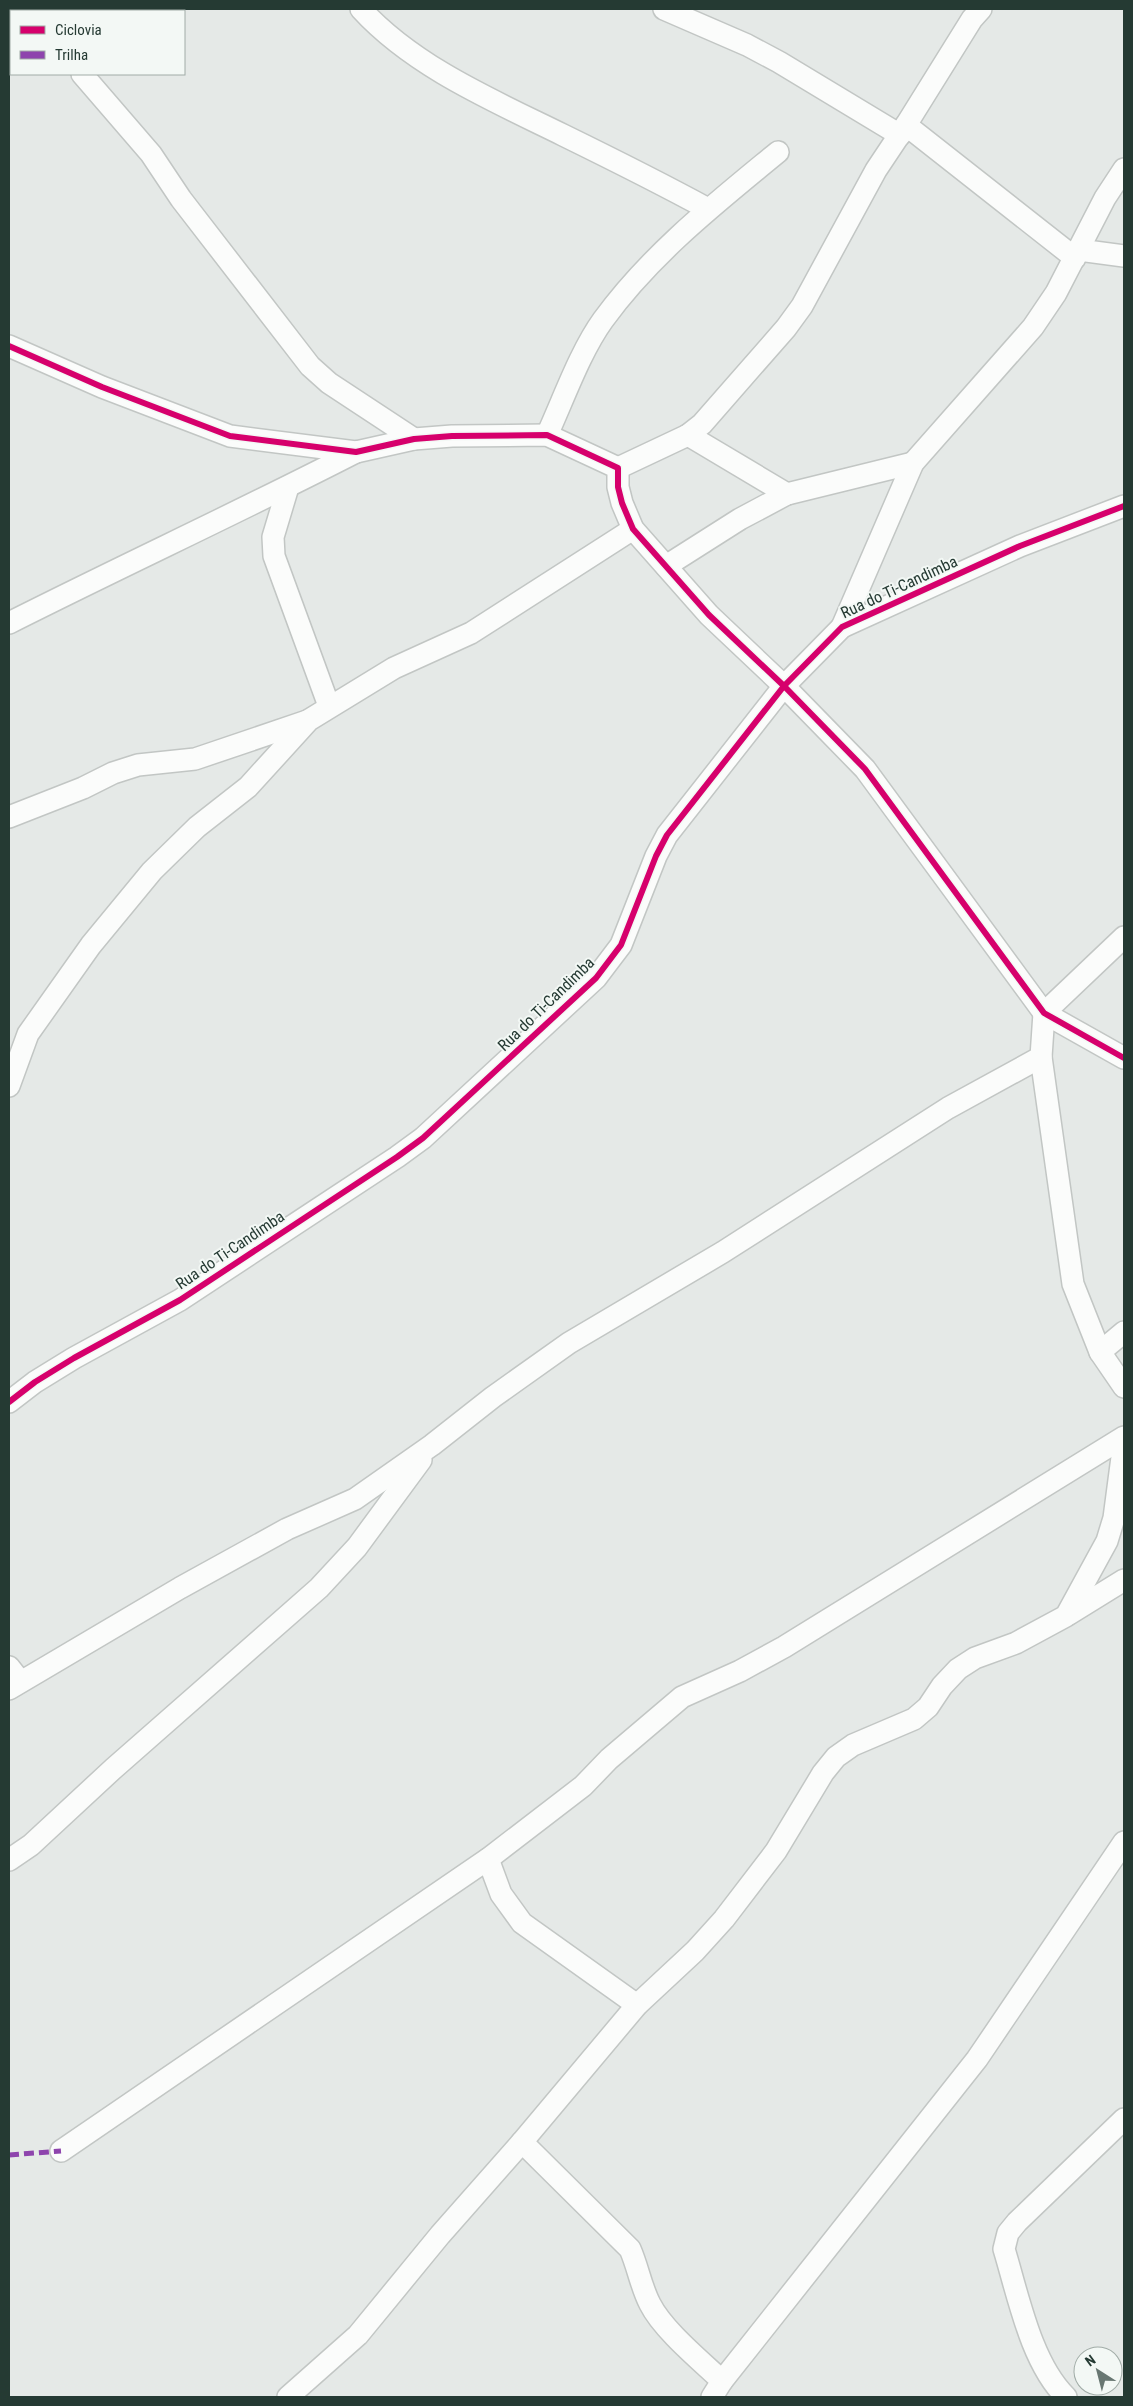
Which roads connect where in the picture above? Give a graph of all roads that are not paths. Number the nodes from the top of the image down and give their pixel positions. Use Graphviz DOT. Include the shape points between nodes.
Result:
graph roads {
  1 [pos="361,9"];
  2 [pos="664,9"];
  3 [pos="981,9"];
  4 [pos="83,75"];
  5 [pos="903,130"];
  6 [pos="778,152"];
  7 [pos="1124,169"];
  8 [pos="708,209"];
  9 [pos="1077,254"];
  10 [pos="1124,256"];
  11 [pos="9,346"];
  12 [pos="547,435"];
  13 [pos="688,435"];
  14 [pos="414,439"];
  15 [pos="356,452"];
  16 [pos="913,463"];
  17 [pos="618,468"];
  18 [pos="288,487"];
  19 [pos="787,494"];
  20 [pos="1124,506"];
  21 [pos="633,529"];
  22 [pos="666,566"];
  23 [pos="9,623"];
  24 [pos="842,627"];
  25 [pos="784,686"];
  26 [pos="329,706"];
  27 [pos="310,720"];
  28 [pos="9,817"];
  29 [pos="1124,937"];
  30 [pos="1044,1013"];
  31 [pos="1041,1057"];
  32 [pos="1124,1058"];
  33 [pos="9,1086"];
  34 [pos="1124,1332"];
  35 [pos="1100,1352"];
  36 [pos="1124,1387"];
  37 [pos="9,1402"];
  38 [pos="1124,1437"];
  39 [pos="1124,1442"];
  40 [pos="432,1445"];
  41 [pos="1124,1580"];
  42 [pos="1066,1616"];
  43 [pos="13,1679"];
  44 [pos="1124,1842"];
  45 [pos="488,1859"];
  46 [pos="9,1860"];
  47 [pos="637,2006"];
  48 [pos="1124,2119"];
  49 [pos="522,2142"];
  50 [pos="61,2151"];
  51 [pos="717,2389"];
  52 [pos="288,2397"];
  53 [pos="1066,2397"];
  1 -- 8 [label="street" via="381,30 460,84"];
  2 -- 5 [label="street" via="771,58"];
  3 -- 5 [label="street"];
  4 -- 14 [label="street" via="151,154 181,199 310,366"];
  5 -- 9 [label="street"];
  5 -- 13 [label="street" via="876,170 802,306 720,406"];
  6 -- 8 [label="street"];
  7 -- 9 [label="street" via="1105,198"];
  8 -- 12 [label="street" via="634,281 602,321"];
  9 -- 10 [label="street"];
  9 -- 16 [label="street" via="1033,327"];
  11 -- 15 [label="street" via="102,387 230,436"];
  12 -- 14 [label="street"];
  12 -- 17 [label="street"];
  13 -- 17 [label="street"];
  13 -- 19 [label="street"];
  14 -- 15 [label="street"];
  15 -- 18 [label="street"];
  16 -- 19 [label="street"];
  16 -- 24 [label="street"];
  17 -- 21 [label="street" via="618,487"];
  18 -- 23 [label="street"];
  18 -- 26 [label="street" via="273,537 274,556"];
  19 -- 22 [label="street" via="740,519"];
  20 -- 24 [label="street, Rua do Ti-Candimba" via="1020,546"];
  21 -- 22 [label="street"];
  21 -- 26 [label="street" via="471,633 394,668"];
  22 -- 25 [label="street" via="709,614"];
  24 -- 25 [label="street, Rua do Ti-Candimba"];
  25 -- 30 [label="street" via="865,769"];
  25 -- 37 [label="street, Rua do Ti-Candimba" via="667,835 621,945 596,978 569,1005 423,1138 397,1157 180,1300 66,1363"];
  26 -- 27 [label="street"];
  27 -- 28 [label="street" via="195,759 138,765 113,773"];
  27 -- 33 [label="street" via="248,787 197,827 152,871 91,945 28,1034"];
  29 -- 30 [label="street"];
  30 -- 31 [label="street"];
  30 -- 32 [label="street"];
  31 -- 35 [label="street" via="1073,1284"];
  31 -- 40 [label="street" via="948,1108 723,1252 569,1343"];
  34 -- 35 [label="street"];
  35 -- 36 [label="street"];
  38 -- 45 [label="street" via="784,1648 682,1697 630,1740 583,1786"];
  39 -- 42 [label="street" via="1114,1518 1107,1541"];
  40 -- 43 [label="street" via="355,1499 287,1529"];
  40 -- 46 [label="street" via="357,1547 330,1577 31,1845"];
  41 -- 42 [label="street"];
  42 -- 47 [label="street" via="1016,1643 975,1658 958,1669 928,1707 914,1719 853,1745 836,1757 776,1851 724,1919"];
  44 -- 51 [label="street" via="976,2059"];
  45 -- 47 [label="street" via="501,1894 522,1923"];
  45 -- 50 [label="street"];
  47 -- 49 [label="street"];
  48 -- 53 [label="street" via="1017,2222 1008,2233 1004,2249 1036,2349 1051,2378"];
  49 -- 51 [label="street" via="630,2249 658,2317"];
  49 -- 52 [label="street" via="440,2234 358,2335"];
}
